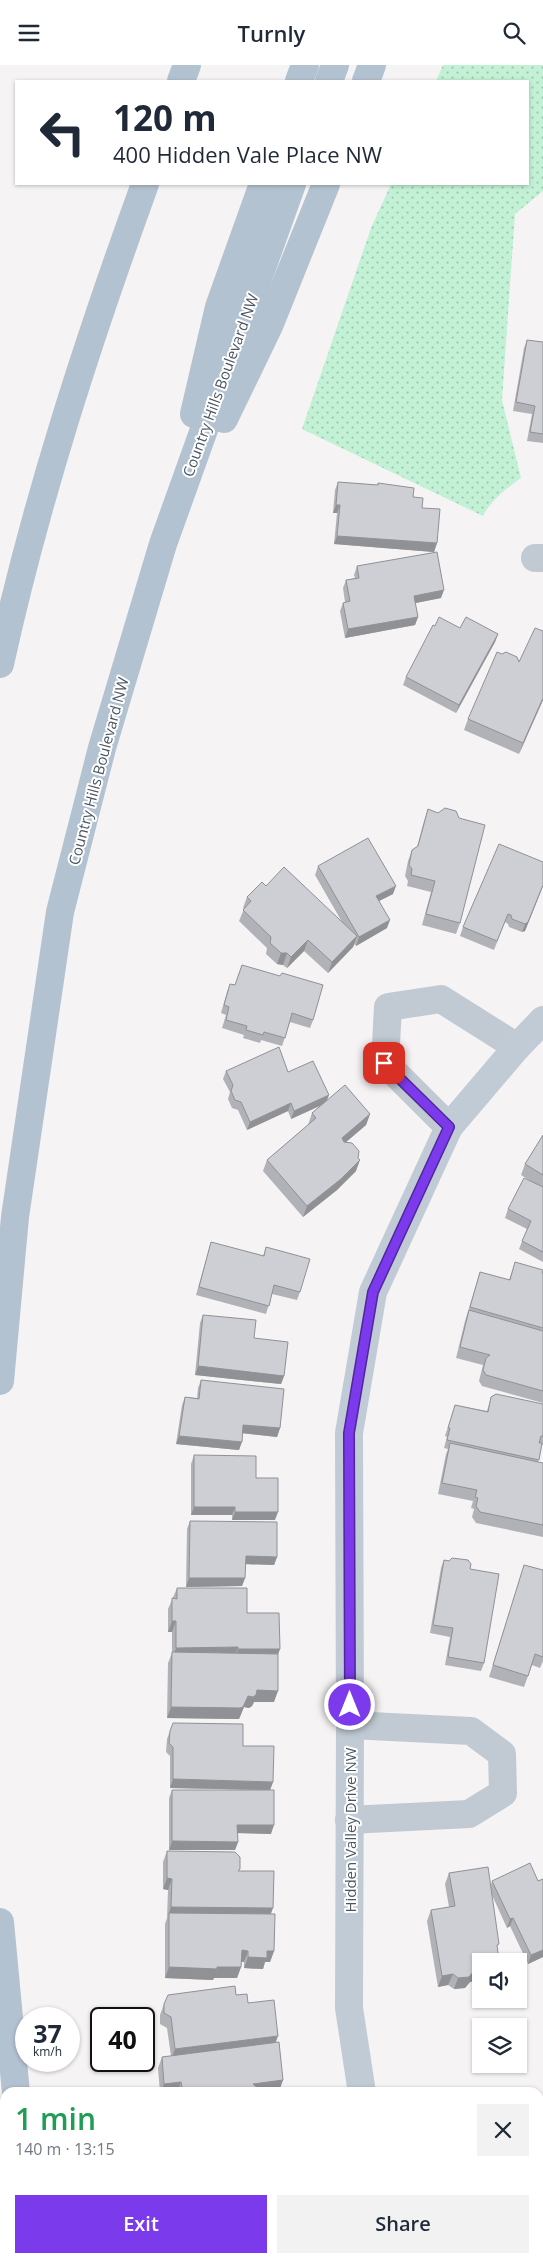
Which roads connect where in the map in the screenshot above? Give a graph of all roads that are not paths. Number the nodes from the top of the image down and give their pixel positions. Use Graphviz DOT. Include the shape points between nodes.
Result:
graph roads {
  1 [pos="187,65"];
  2 [pos="305,65"];
  3 [pos="335,65"];
  4 [pos="372,65"];
  5 [pos="181,80"];
  6 [pos="299,80"];
  7 [pos="329,80"];
  8 [pos="366,80"];
  9 [pos="145,185"];
  10 [pos="263,185"];
  11 [pos="292,185"];
  12 [pos="326,185"];
  13 [pos="163,544"];
  14 [pos="0,664"];
  15 [pos="543,1020"];
  16 [pos="517,1047"];
  17 [pos="449,1127"];
  18 [pos="0,1381"];
  19 [pos="350,1725"];
  20 [pos="349,1820"];
  21 [pos="0,1922"];
  22 [pos="15,2087"];
  23 [pos="361,2087"];
  1 -- 5 [label="main road"];
  2 -- 6 [label="main road"];
  3 -- 7 [label="main road"];
  4 -- 8 [label="main road"];
  9 -- 14 [label="main road" via="51,461"];
  10 -- 13 [label="main road" via="219,307"];
  11 -- 13 [label="main road, Country Hills Boulevard NW"];
  12 -- 13 [label="main road" via="269,326"];
  13 -- 18 [label="main road, Country Hills Boulevard NW" via="102,748 60,912 15,1217"];
  15 -- 16 [label="street, Hidden Valley Drive NW"];
  16 -- 17 [label="street, Hidden Valley Drive NW"];
  16 -- 17 [label="street" via="441,999 388,1007 384,1063"];
  17 -- 19 [label="street, Hidden Valley Drive NW" via="373,1292 349,1433"];
  19 -- 20 [label="street, Hidden Valley Drive NW"];
  19 -- 20 [label="street" via="471,1731 502,1754 503,1793 469,1814"];
  20 -- 23 [label="street, Hidden Valley Drive NW" via="349,2008"];
  21 -- 22 [label="main road"];
}
